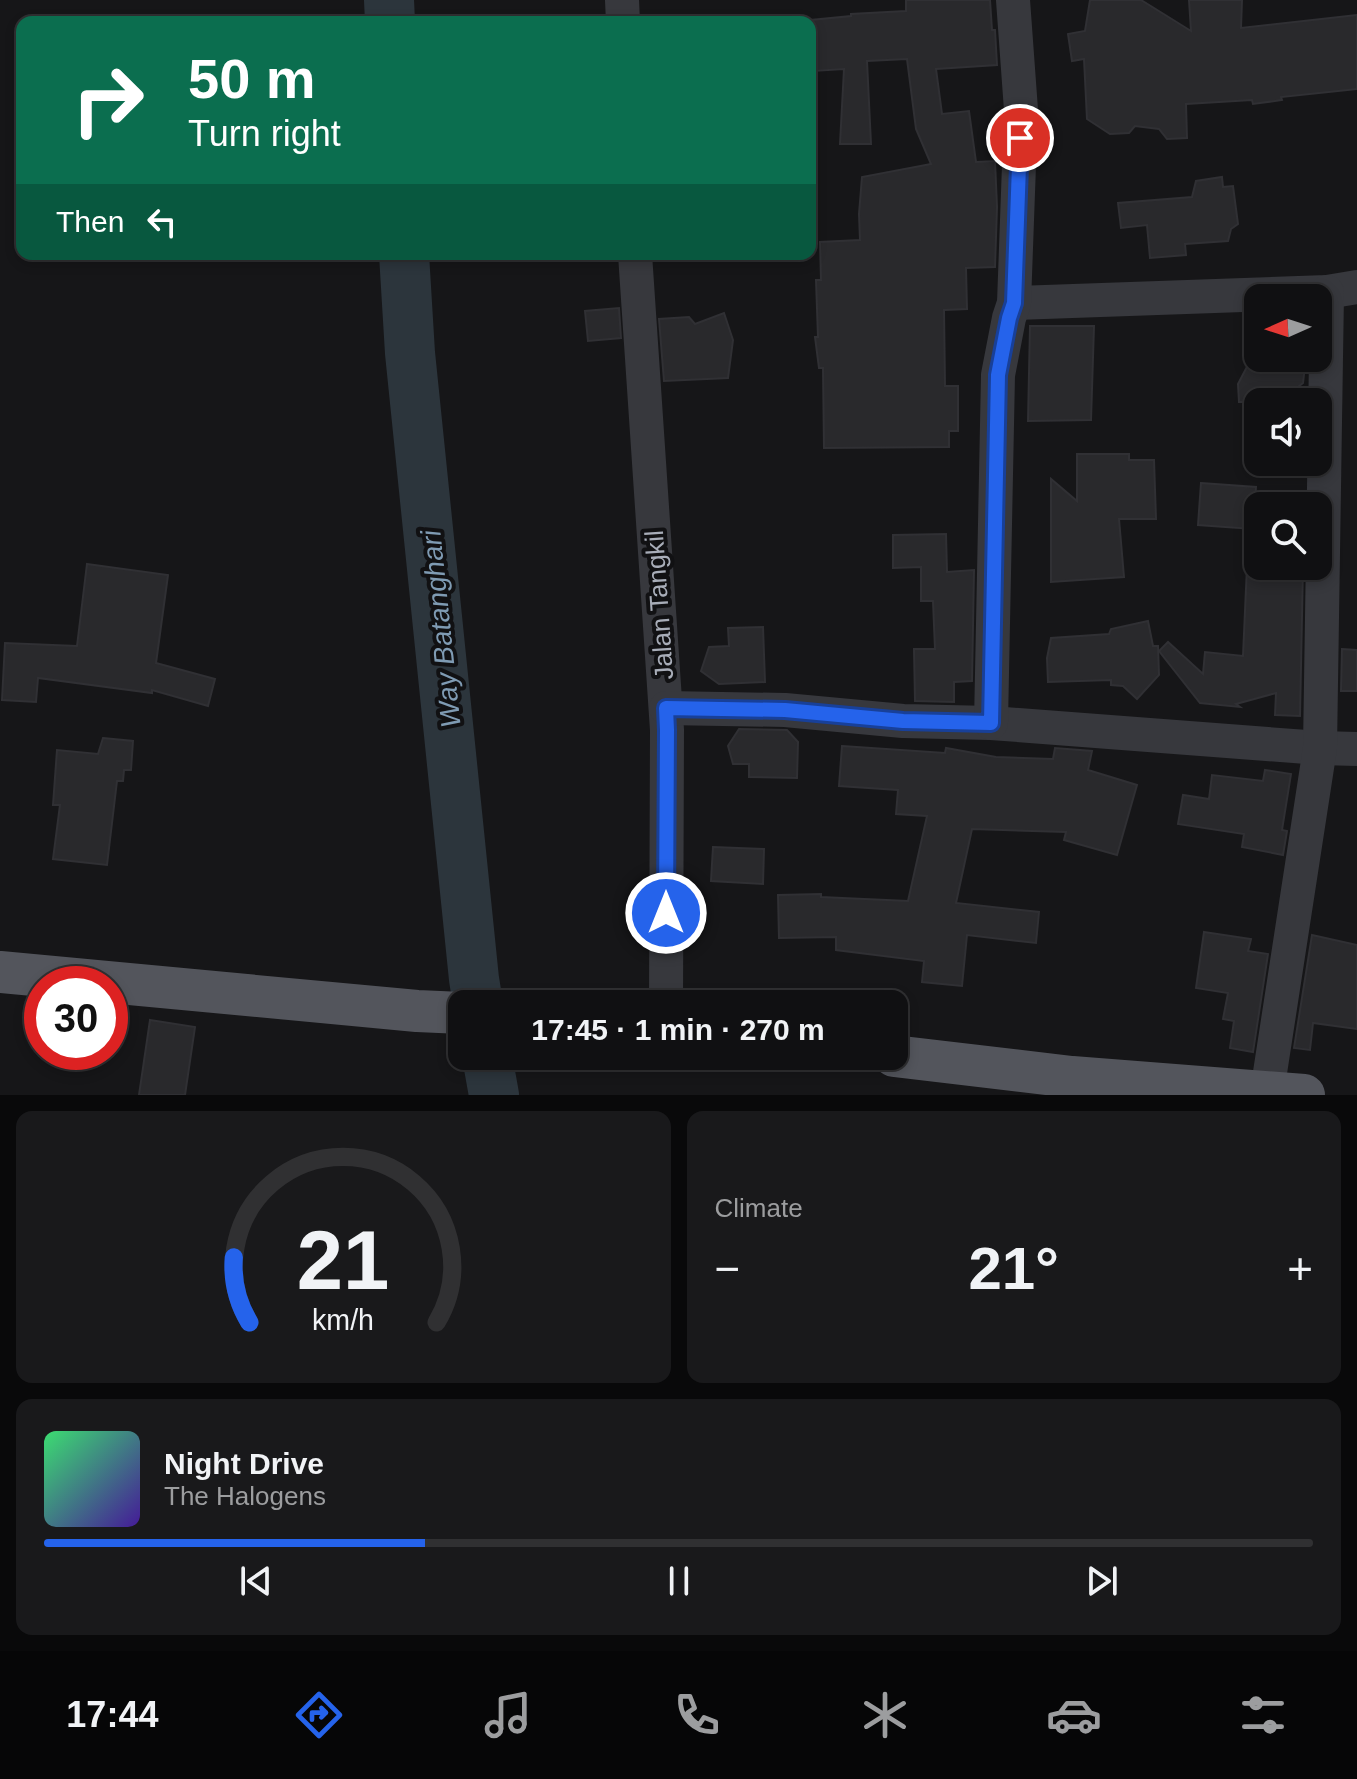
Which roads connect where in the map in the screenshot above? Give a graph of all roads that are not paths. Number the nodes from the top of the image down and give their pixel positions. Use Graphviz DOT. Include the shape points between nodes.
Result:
graph roads {
  1 [pos="1013,0"];
  2 [pos="635,260"];
  3 [pos="1342,290"];
  4 [pos="1014,303"];
  5 [pos="666,708"];
  6 [pos="991,723"];
  7 [pos="1320,748"];
  8 [pos="1357,749"];
  9 [pos="0,972"];
  10 [pos="666,990"];
  11 [pos="448,1012"];
  12 [pos="908,1058"];
  13 [pos="1073,1086"];
  14 [pos="1285,1094"];
  1 -- 4 [label="street" via="1021,110"];
  2 -- 5 [label="street, Jalan Tangkil"];
  3 -- 4 [label="street"];
  3 -- 7 [label="street"];
  4 -- 6 [label="street" via="998,375"];
  5 -- 6 [label="street"];
  5 -- 10 [label="street, Jalan Tangkil"];
  6 -- 7 [label="street"];
  7 -- 8 [label="street"];
  7 -- 14 [label="street"];
  9 -- 11 [label="main road"];
  12 -- 13 [label="main road"];
  13 -- 14 [label="main road"];
}
